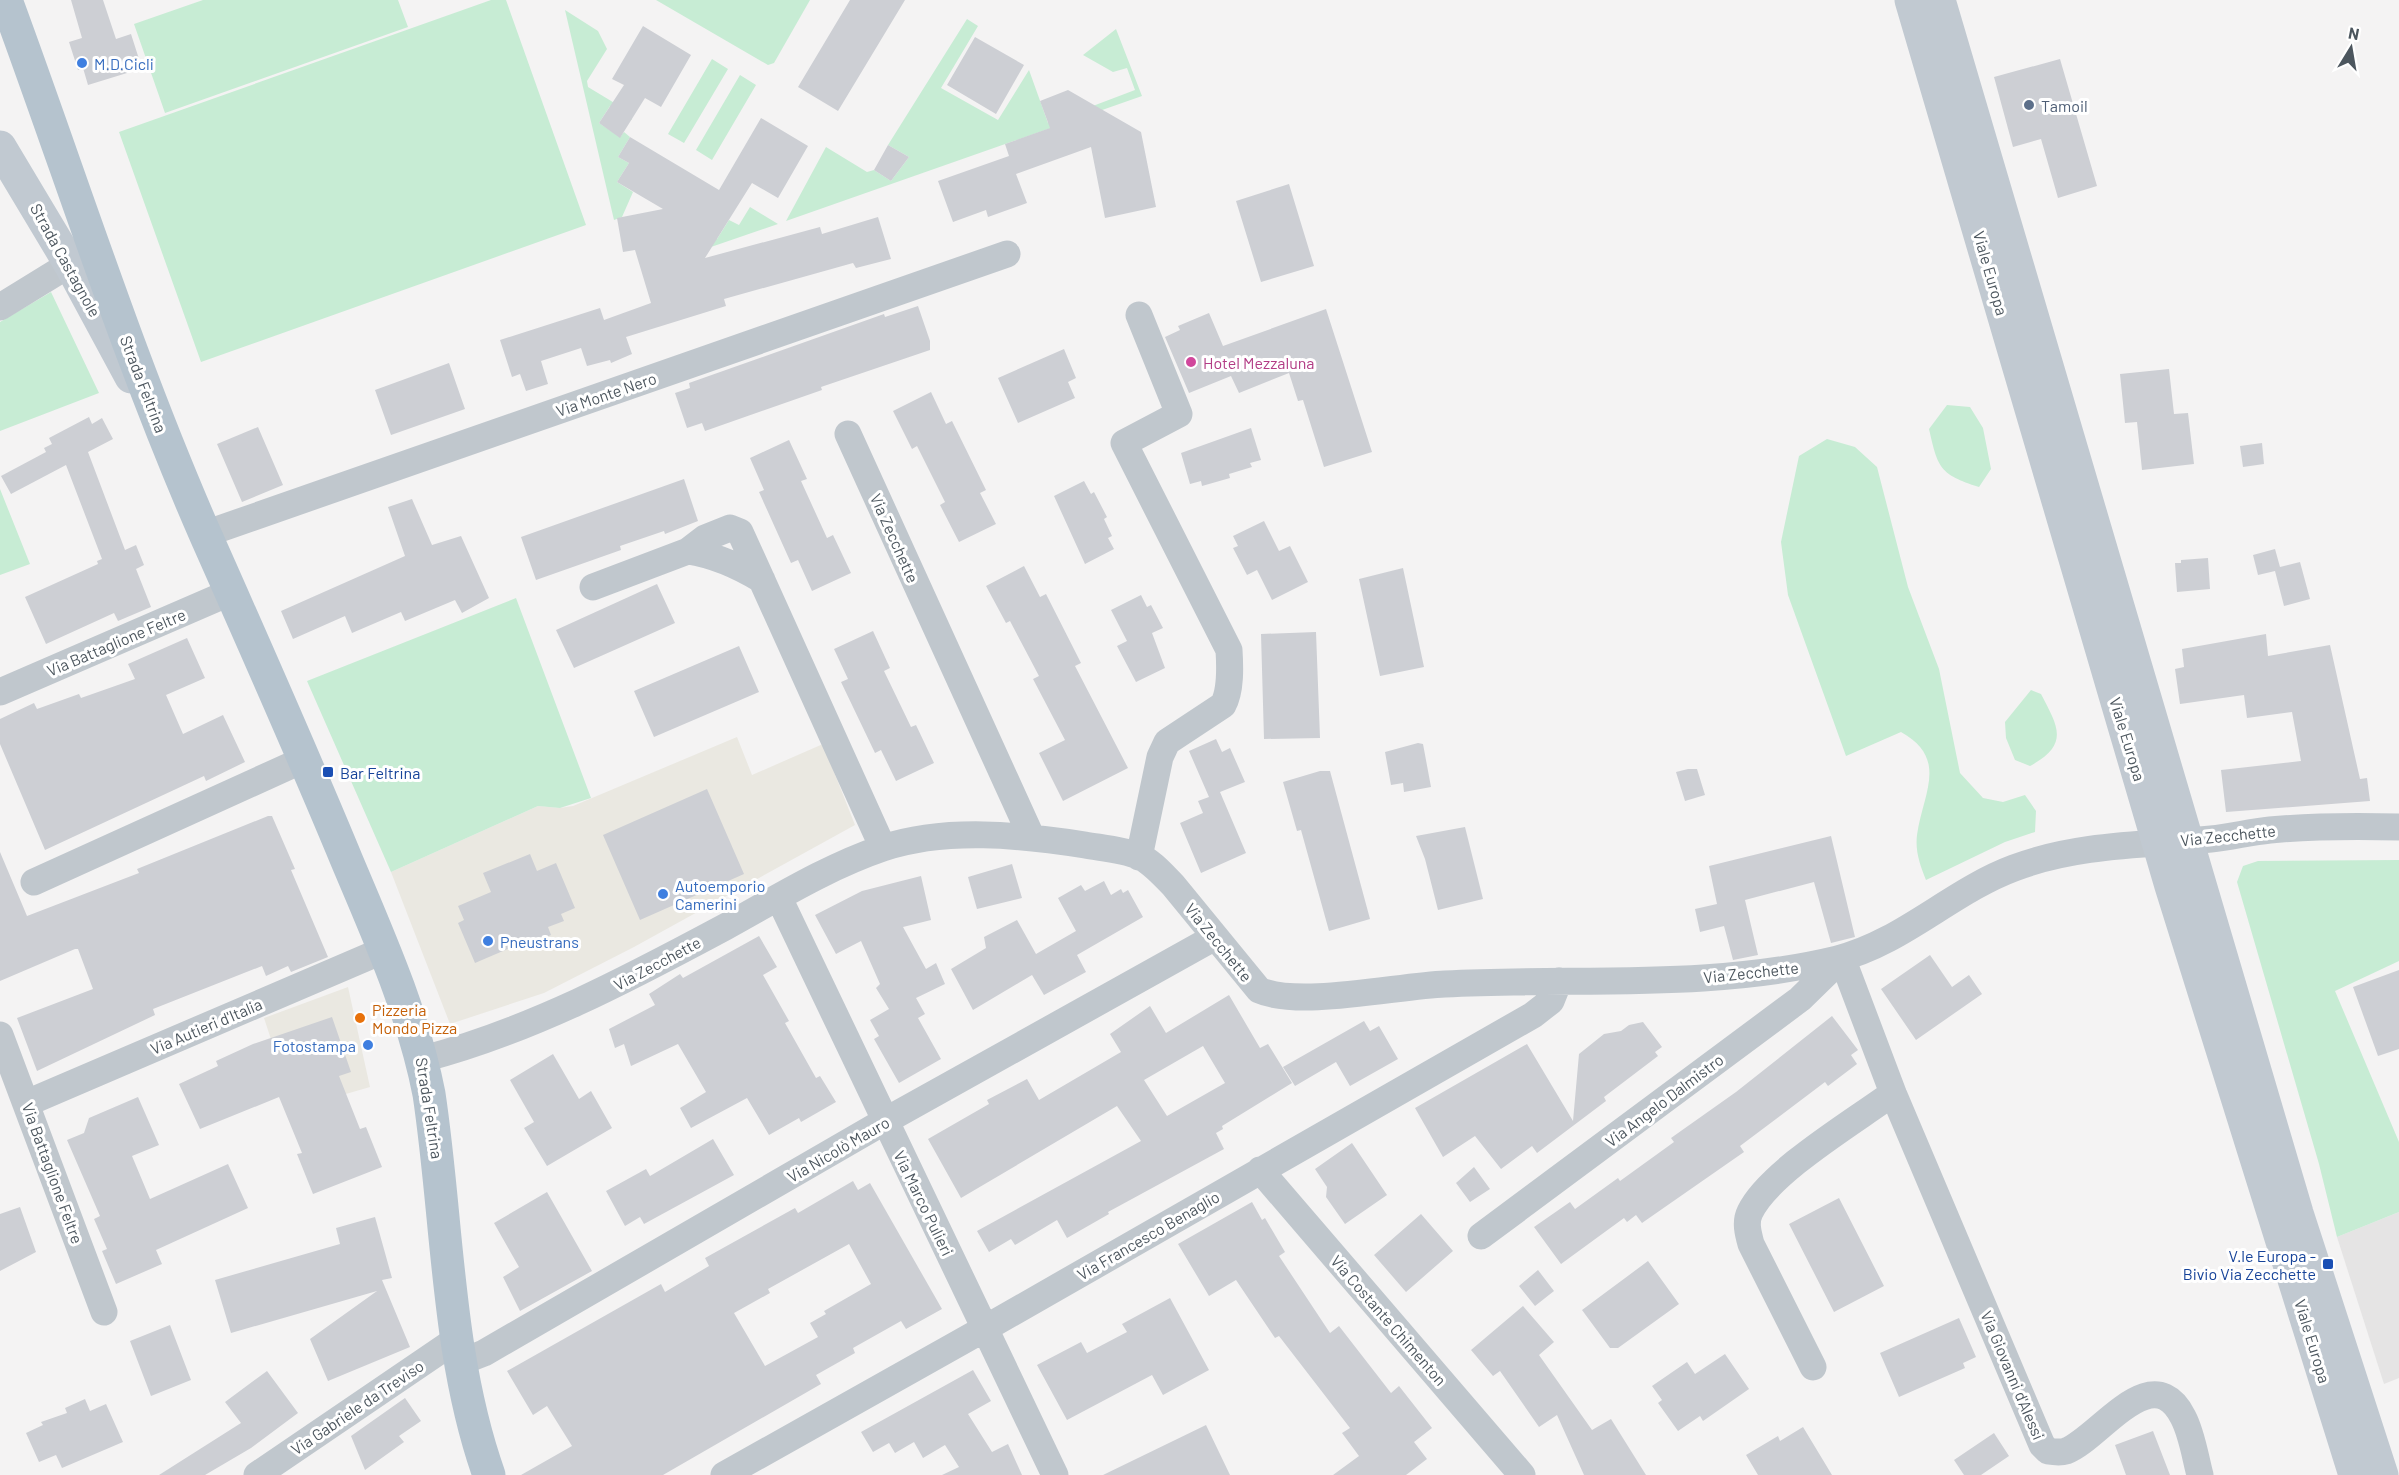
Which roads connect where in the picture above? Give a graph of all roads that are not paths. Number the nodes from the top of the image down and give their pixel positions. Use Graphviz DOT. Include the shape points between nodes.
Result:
graph roads {
  1 [pos="6,0"];
  2 [pos="1911,0"];
  3 [pos="1939,0"];
  4 [pos="0,147"];
  5 [pos="1007,254"];
  6 [pos="70,264"];
  7 [pos="0,307"];
  8 [pos="1139,315"];
  9 [pos="848,434"];
  10 [pos="165,438"];
  11 [pos="205,534"];
  12 [pos="593,587"];
  13 [pos="231,592"];
  14 [pos="0,692"];
  15 [pos="305,759"];
  16 [pos="2399,827"];
  17 [pos="1032,838"];
  18 [pos="2172,840"];
  19 [pos="883,848"];
  20 [pos="1139,856"];
  21 [pos="34,882"];
  22 [pos="779,898"];
  23 [pos="1215,938"];
  24 [pos="384,950"];
  25 [pos="1842,958"];
  26 [pos="1559,981"];
  27 [pos="0,1035"];
  28 [pos="423,1059"];
  29 [pos="1893,1093"];
  30 [pos="27,1103"];
  31 [pos="885,1121"];
  32 [pos="1260,1170"];
  33 [pos="1481,1236"];
  34 [pos="104,1312"];
  35 [pos="984,1329"];
  36 [pos="459,1350"];
  37 [pos="1814,1367"];
  38 [pos="1517,1473"];
  39 [pos="257,1475"];
  40 [pos="489,1475"];
  41 [pos="724,1475"];
  42 [pos="1055,1475"];
  43 [pos="2200,1475"];
  44 [pos="2355,1475"];
  45 [pos="2382,1475"];
  1 -- 10 [label="main road, Strada Feltrina"];
  2 -- 18 [label="main road, Viale Europa"];
  3 -- 18 [label="main road, Viale Europa"];
  4 -- 6 [label="main road, Strada Castagnole"];
  5 -- 11 [label="street, Via Monte Nero"];
  6 -- 7 [label="street"];
  6 -- 10 [label="main road, Strada Castagnole"];
  8 -- 20 [label="street" via="1179,414 1124,444 1229,650 1230,661 1227,699 1223,705 1167,742 1160,757"];
  9 -- 17 [label="street, Via Zecchette"];
  10 -- 11 [label="main road, Strada Feltrina"];
  11 -- 13 [label="main road, Strada Feltrina"];
  12 -- 19 [label="street" via="688,551 705,538 730,528 740,532"];
  13 -- 14 [label="street, Via Battaglione Feltre"];
  13 -- 15 [label="main road, Strada Feltrina"];
  15 -- 21 [label="street"];
  15 -- 24 [label="main road, Strada Feltrina"];
  16 -- 18 [label="street, Via Zecchette" via="2273,830"];
  17 -- 19 [label="street, Via Zecchette" via="926,838"];
  17 -- 20 [label="street, Via Zecchette"];
  18 -- 25 [label="street, Via Zecchette" via="2056,856 2012,868 1864,951"];
  18 -- 44 [label="main road, Viale Europa"];
  18 -- 45 [label="main road, Viale Europa"];
  19 -- 22 [label="street, Via Zecchette" via="830,870"];
  20 -- 23 [label="street, Via Zecchette" via="1167,878"];
  22 -- 28 [label="street, Via Zecchette" via="578,1004"];
  22 -- 31 [label="street, Via Marco Pulieri"];
  23 -- 26 [label="street, Via Zecchette" via="1259,990 1284,998 1446,984"];
  23 -- 31 [label="street, Via Nicolò Mauro"];
  24 -- 28 [label="main road, Strada Feltrina"];
  24 -- 30 [label="street, Via Autieri d'Italia"];
  25 -- 26 [label="street, Via Zecchette" via="1735,976"];
  25 -- 29 [label="street, Via Giovanni d'Alessi"];
  25 -- 33 [label="street, Via Angelo Dalmistro" via="1800,999"];
  26 -- 32 [label="street, Via Francesco Benaglio" via="1551,1001 1533,1015"];
  27 -- 30 [label="street, Via Battaglione Feltre"];
  28 -- 36 [label="main road, Strada Feltrina"];
  29 -- 37 [label="street" via="1775,1178 1749,1213 1751,1244"];
  29 -- 43 [label="street, Via Giovanni d'Alessi" via="2042,1444 2048,1451 2066,1451 2134,1401 2152,1394 2169,1401 2181,1414"];
  30 -- 34 [label="street, Via Battaglione Feltre"];
  31 -- 35 [label="street, Via Marco Pulieri"];
  31 -- 36 [label="street, Via Nicolò Mauro" via="494,1347"];
  32 -- 35 [label="street, Via Francesco Benaglio"];
  32 -- 38 [label="street, Via Costante Chimenton"];
  35 -- 41 [label="street, Via Francesco Benaglio"];
  35 -- 42 [label="street, Via Marco Pulieri"];
  36 -- 39 [label="street, Via Gabriele da Treviso"];
  36 -- 40 [label="main road, Strada Feltrina" via="469,1407"];
}
